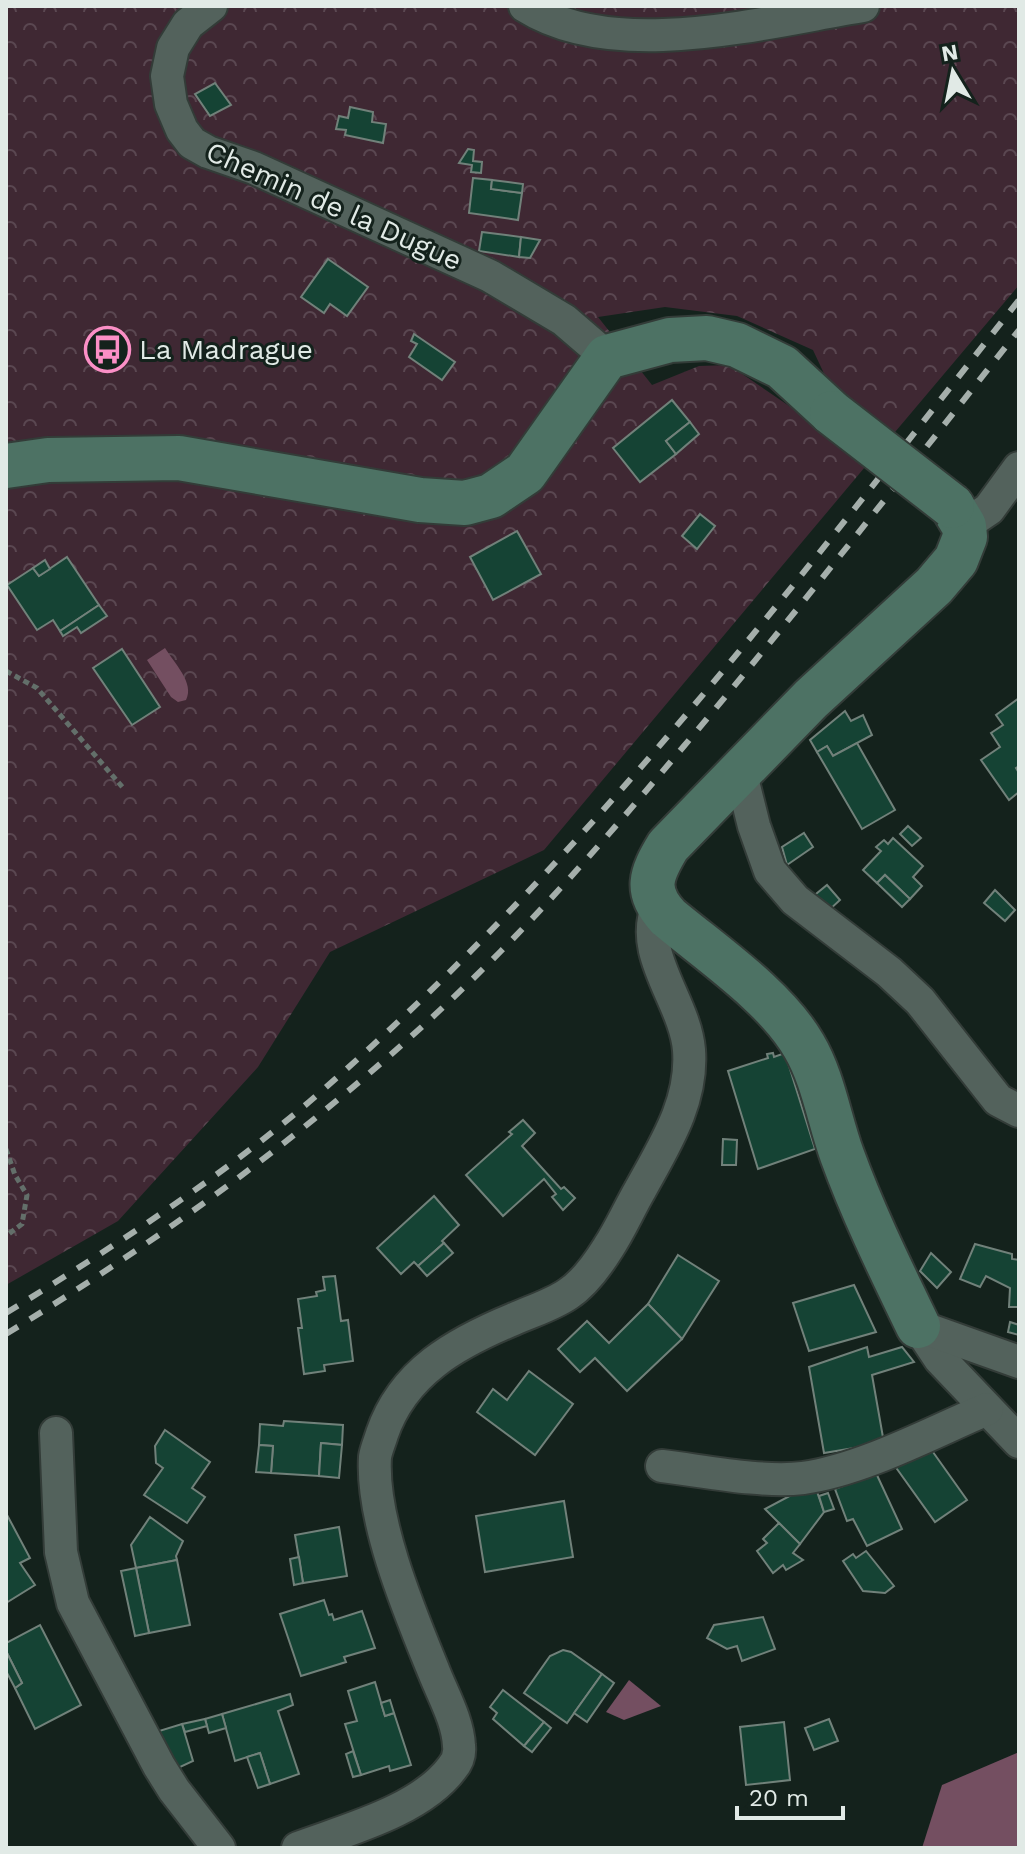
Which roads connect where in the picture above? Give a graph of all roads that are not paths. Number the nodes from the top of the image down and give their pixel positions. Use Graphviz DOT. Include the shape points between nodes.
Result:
graph roads {
  1 [pos="211,6"];
  2 [pos="525,6"];
  3 [pos="863,6"];
  4 [pos="607,357"];
  5 [pos="6,466"];
  6 [pos="1019,468"];
  7 [pos="958,516"];
  8 [pos="740,770"];
  9 [pos="658,906"];
  10 [pos="1019,1111"];
  11 [pos="918,1326"];
  12 [pos="1019,1362"];
  13 [pos="987,1409"];
  14 [pos="56,1433"];
  15 [pos="1019,1442"];
  16 [pos="662,1466"];
  17 [pos="219,1848"];
  18 [pos="298,1848"];
  1 -- 4 [label="street, Chemin de la Dugue" via="188,24 173,48 167,76 171,104 192,143 490,276 564,320"];
  2 -- 3 [label="street" via="574,27 634,36 689,35"];
  4 -- 5 [label="street" via="525,473 491,496 465,503 420,500 179,458 48,460"];
  4 -- 7 [label="street, bridge" via="670,340 707,338 737,345 782,367"];
  6 -- 7 [label="street" via="989,509"];
  7 -- 8 [label="street" via="963,548 934,586"];
  8 -- 9 [label="street" via="660,859 651,885"];
  8 -- 10 [label="street" via="774,876 795,900 920,1001 998,1100"];
  9 -- 11 [label="street" via="747,982 804,1045 849,1173"];
  9 -- 18 [label="street" via="651,940 689,1047 689,1076 676,1124 608,1248 585,1279 569,1294 474,1335 421,1371 393,1409 375,1456 383,1528 412,1620 453,1718 458,1757 436,1786 411,1801"];
  11 -- 12 [label="street"];
  11 -- 13 [label="street" via="940,1359"];
  13 -- 15 [label="street"];
  13 -- 16 [label="street" via="888,1452 802,1478"];
  14 -- 17 [label="street" via="61,1552 73,1603 159,1766"];
}
